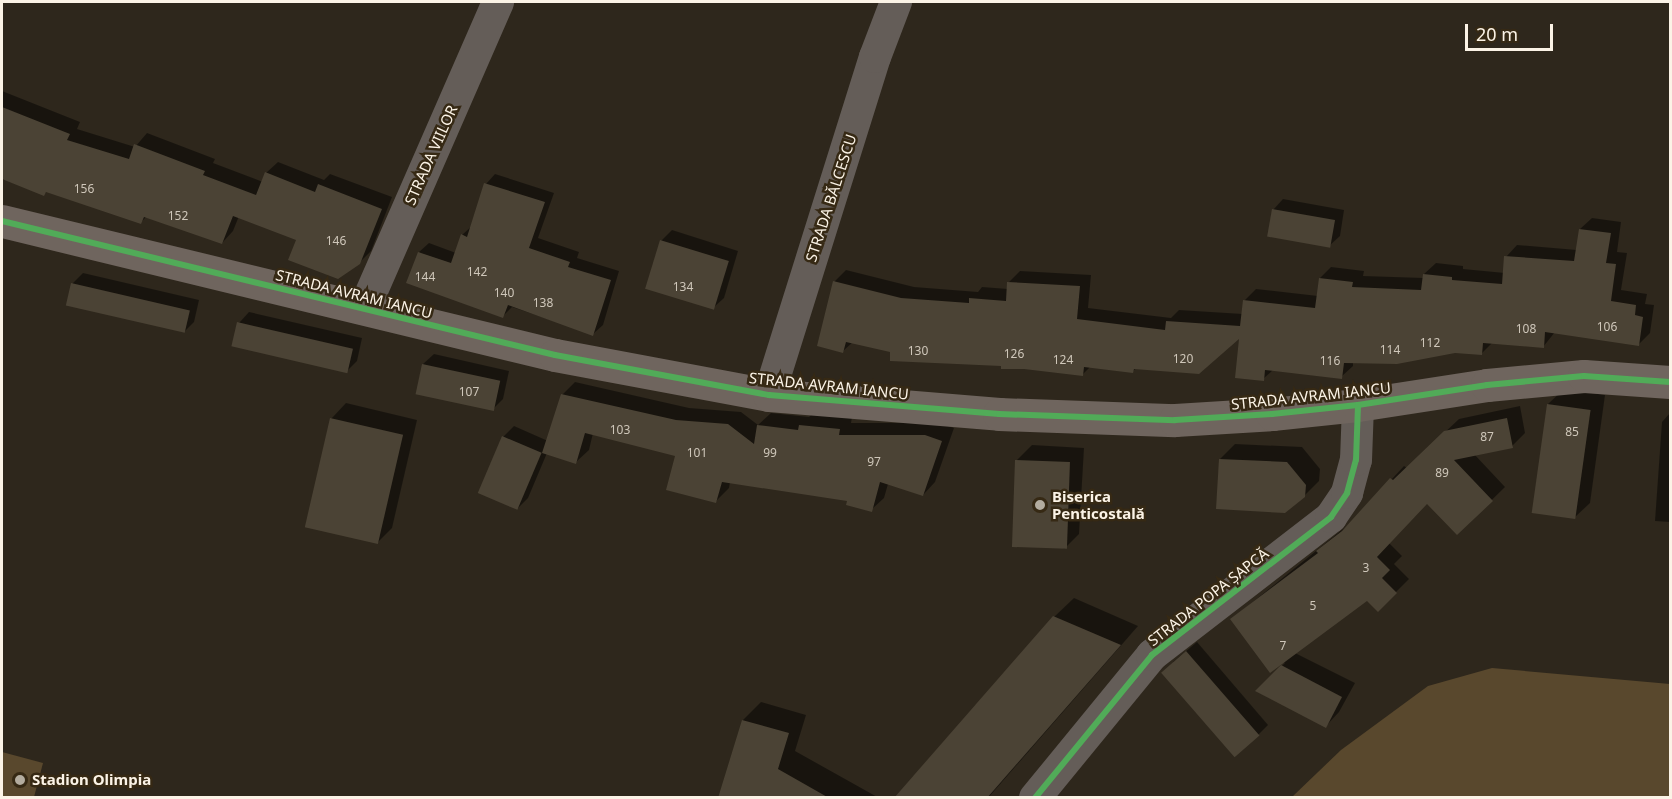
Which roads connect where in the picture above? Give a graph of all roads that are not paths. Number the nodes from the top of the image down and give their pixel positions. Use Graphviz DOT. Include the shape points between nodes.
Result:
graph roads {
  1 [pos="896,2"];
  2 [pos="495,4"];
  3 [pos="2,221"];
  4 [pos="364,309"];
  5 [pos="1671,382"];
  6 [pos="768,395"];
  7 [pos="1358,405"];
  8 [pos="1035,798"];
  1 -- 6 [label="street, STRADA BĂLCESCU"];
  2 -- 4 [label="street, STRADA VIILOR"];
  3 -- 4 [label="main road, STRADA AVRAM IANCU"];
  4 -- 6 [label="main road, STRADA AVRAM IANCU" via="555,355"];
  5 -- 7 [label="main road, STRADA AVRAM IANCU" via="1584,376 1487,385"];
  6 -- 7 [label="main road, STRADA AVRAM IANCU" via="999,414 1175,420"];
  7 -- 8 [label="street, STRADA POPA ȘAPCĂ" via="1356,460 1347,493 1331,517 1152,655"];
}
